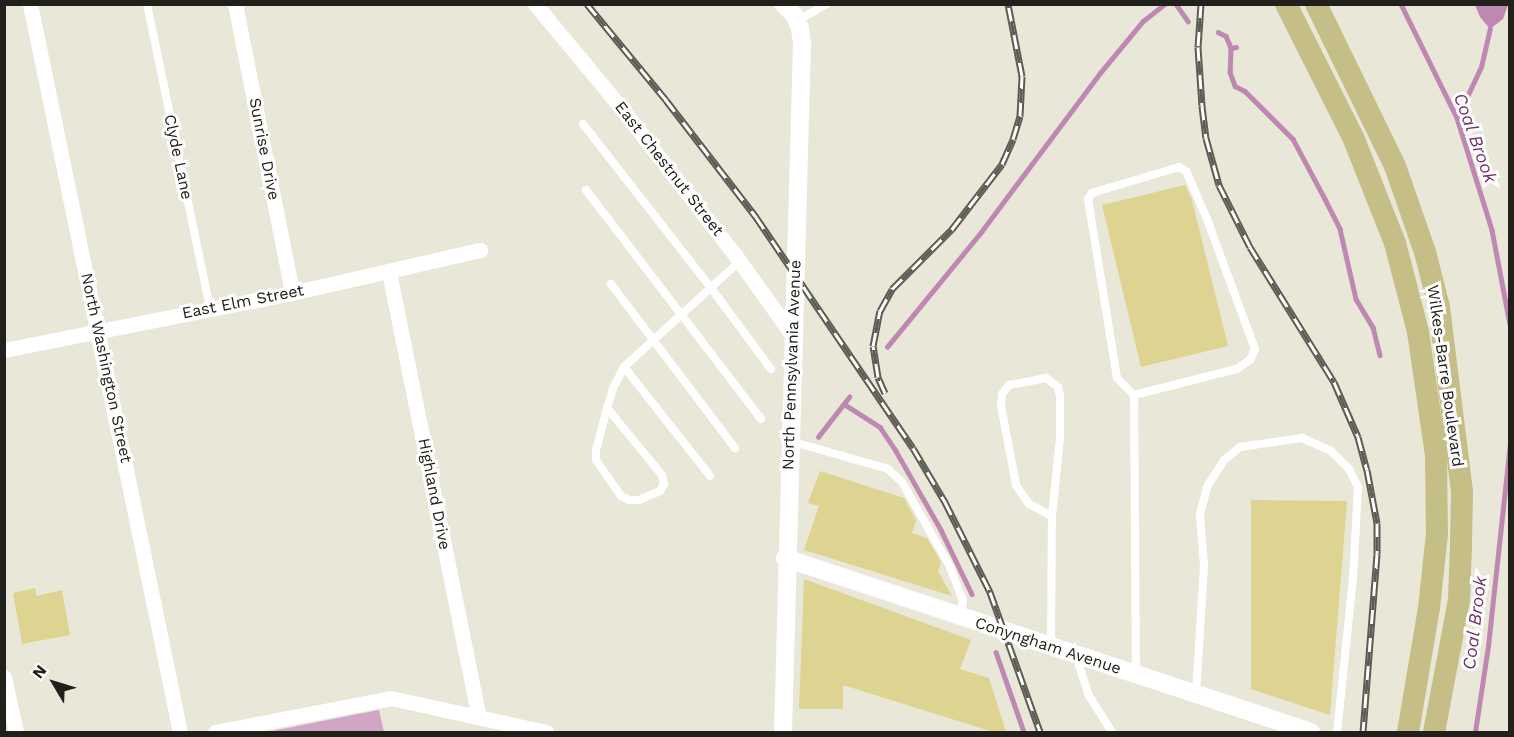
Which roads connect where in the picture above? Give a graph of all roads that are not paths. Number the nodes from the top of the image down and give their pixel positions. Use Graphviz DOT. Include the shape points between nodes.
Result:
graph roads {
  1 [pos="30,4"];
  2 [pos="147,4"];
  3 [pos="235,4"];
  4 [pos="535,4"];
  5 [pos="783,4"];
  6 [pos="826,4"];
  7 [pos="1286,4"];
  8 [pos="1316,4"];
  9 [pos="797,21"];
  10 [pos="583,124"];
  11 [pos="586,190"];
  12 [pos="480,250"];
  13 [pos="740,261"];
  14 [pos="389,272"];
  15 [pos="611,284"];
  16 [pos="711,288"];
  17 [pos="292,293"];
  18 [pos="210,309"];
  19 [pos="682,315"];
  20 [pos="98,331"];
  21 [pos="795,339"];
  22 [pos="653,341"];
  23 [pos="4,350"];
  24 [pos="624,367"];
  25 [pos="771,369"];
  26 [pos="1134,395"];
  27 [pos="607,408"];
  28 [pos="761,419"];
  29 [pos="790,441"];
  30 [pos="735,448"];
  31 [pos="710,476"];
  32 [pos="1052,516"];
  33 [pos="785,558"];
  34 [pos="959,617"];
  35 [pos="1051,647"];
  36 [pos="1076,655"];
  37 [pos="1137,675"];
  38 [pos="4,677"];
  39 [pos="1196,695"];
  40 [pos="479,717"];
  41 [pos="16,732"];
  42 [pos="180,732"];
  43 [pos="215,732"];
  44 [pos="546,732"];
  45 [pos="783,732"];
  46 [pos="1112,732"];
  47 [pos="1311,732"];
  48 [pos="1337,732"];
  49 [pos="1408,732"];
  50 [pos="1435,732"];
  1 -- 20 [label="street, North Washington Street"];
  2 -- 18 [label="lane, Clyde Lane"];
  3 -- 17 [label="street, Sunrise Drive"];
  4 -- 13 [label="street, East Chestnut Street"];
  5 -- 9 [label="street"];
  6 -- 9 [label="lane"];
  7 -- 49 [label="main road, Wilkes-Barre Boulevard" via="1353,138 1395,243 1418,332 1436,456 1437,534 1430,608"];
  8 -- 50 [label="main road, Wilkes-Barre Boulevard" via="1395,166 1425,252 1439,307 1462,492 1459,600"];
  9 -- 21 [label="street, North Pennsylvania Avenue" via="802,44"];
  10 -- 16 [label="lane"];
  11 -- 19 [label="lane"];
  12 -- 14 [label="street, East Elm Street"];
  13 -- 16 [label="lane"];
  13 -- 21 [label="street, East Chestnut Street"];
  14 -- 17 [label="street, East Elm Street"];
  14 -- 40 [label="street, Highland Drive"];
  15 -- 22 [label="lane"];
  16 -- 19 [label="lane"];
  16 -- 25 [label="lane"];
  17 -- 18 [label="street, East Elm Street"];
  18 -- 20 [label="street, East Elm Street"];
  19 -- 22 [label="lane"];
  19 -- 28 [label="lane"];
  20 -- 23 [label="street, East Elm Street"];
  20 -- 42 [label="street, North Washington Street"];
  21 -- 29 [label="street, North Pennsylvania Avenue"];
  22 -- 24 [label="lane"];
  22 -- 30 [label="lane"];
  24 -- 27 [label="lane"];
  24 -- 31 [label="lane"];
  26 -- 26 [label="lane" via="1117,378 1088,199 1092,193 1179,168 1186,171 1207,219 1255,349 1250,360 1237,369"];
  26 -- 37 [label="lane"];
  27 -- 27 [label="lane" via="596,460 621,496 629,500 660,491 664,484 662,474"];
  29 -- 33 [label="street, North Pennsylvania Avenue"];
  29 -- 34 [label="lane" via="888,469 902,482 950,567 963,601"];
  32 -- 32 [label="lane" via="1060,396 1058,387 1046,378 1009,385 1002,394 1001,406 1016,486 1029,504"];
  32 -- 35 [label="lane"];
  33 -- 34 [label="street, Conyngham Avenue"];
  33 -- 45 [label="street, North Pennsylvania Avenue"];
  34 -- 35 [label="street, Conyngham Avenue"];
  35 -- 36 [label="street, Conyngham Avenue"];
  36 -- 37 [label="street, Conyngham Avenue"];
  36 -- 46 [label="lane" via="1088,694"];
  37 -- 39 [label="street, Conyngham Avenue"];
  38 -- 41 [label="street"];
  39 -- 47 [label="street, Conyngham Avenue"];
  39 -- 48 [label="lane" via="1204,566 1200,514 1208,486 1224,460 1240,447 1302,438 1331,451 1349,469 1358,487"];
  40 -- 43 [label="street" via="392,698"];
  40 -- 44 [label="street"];
}
